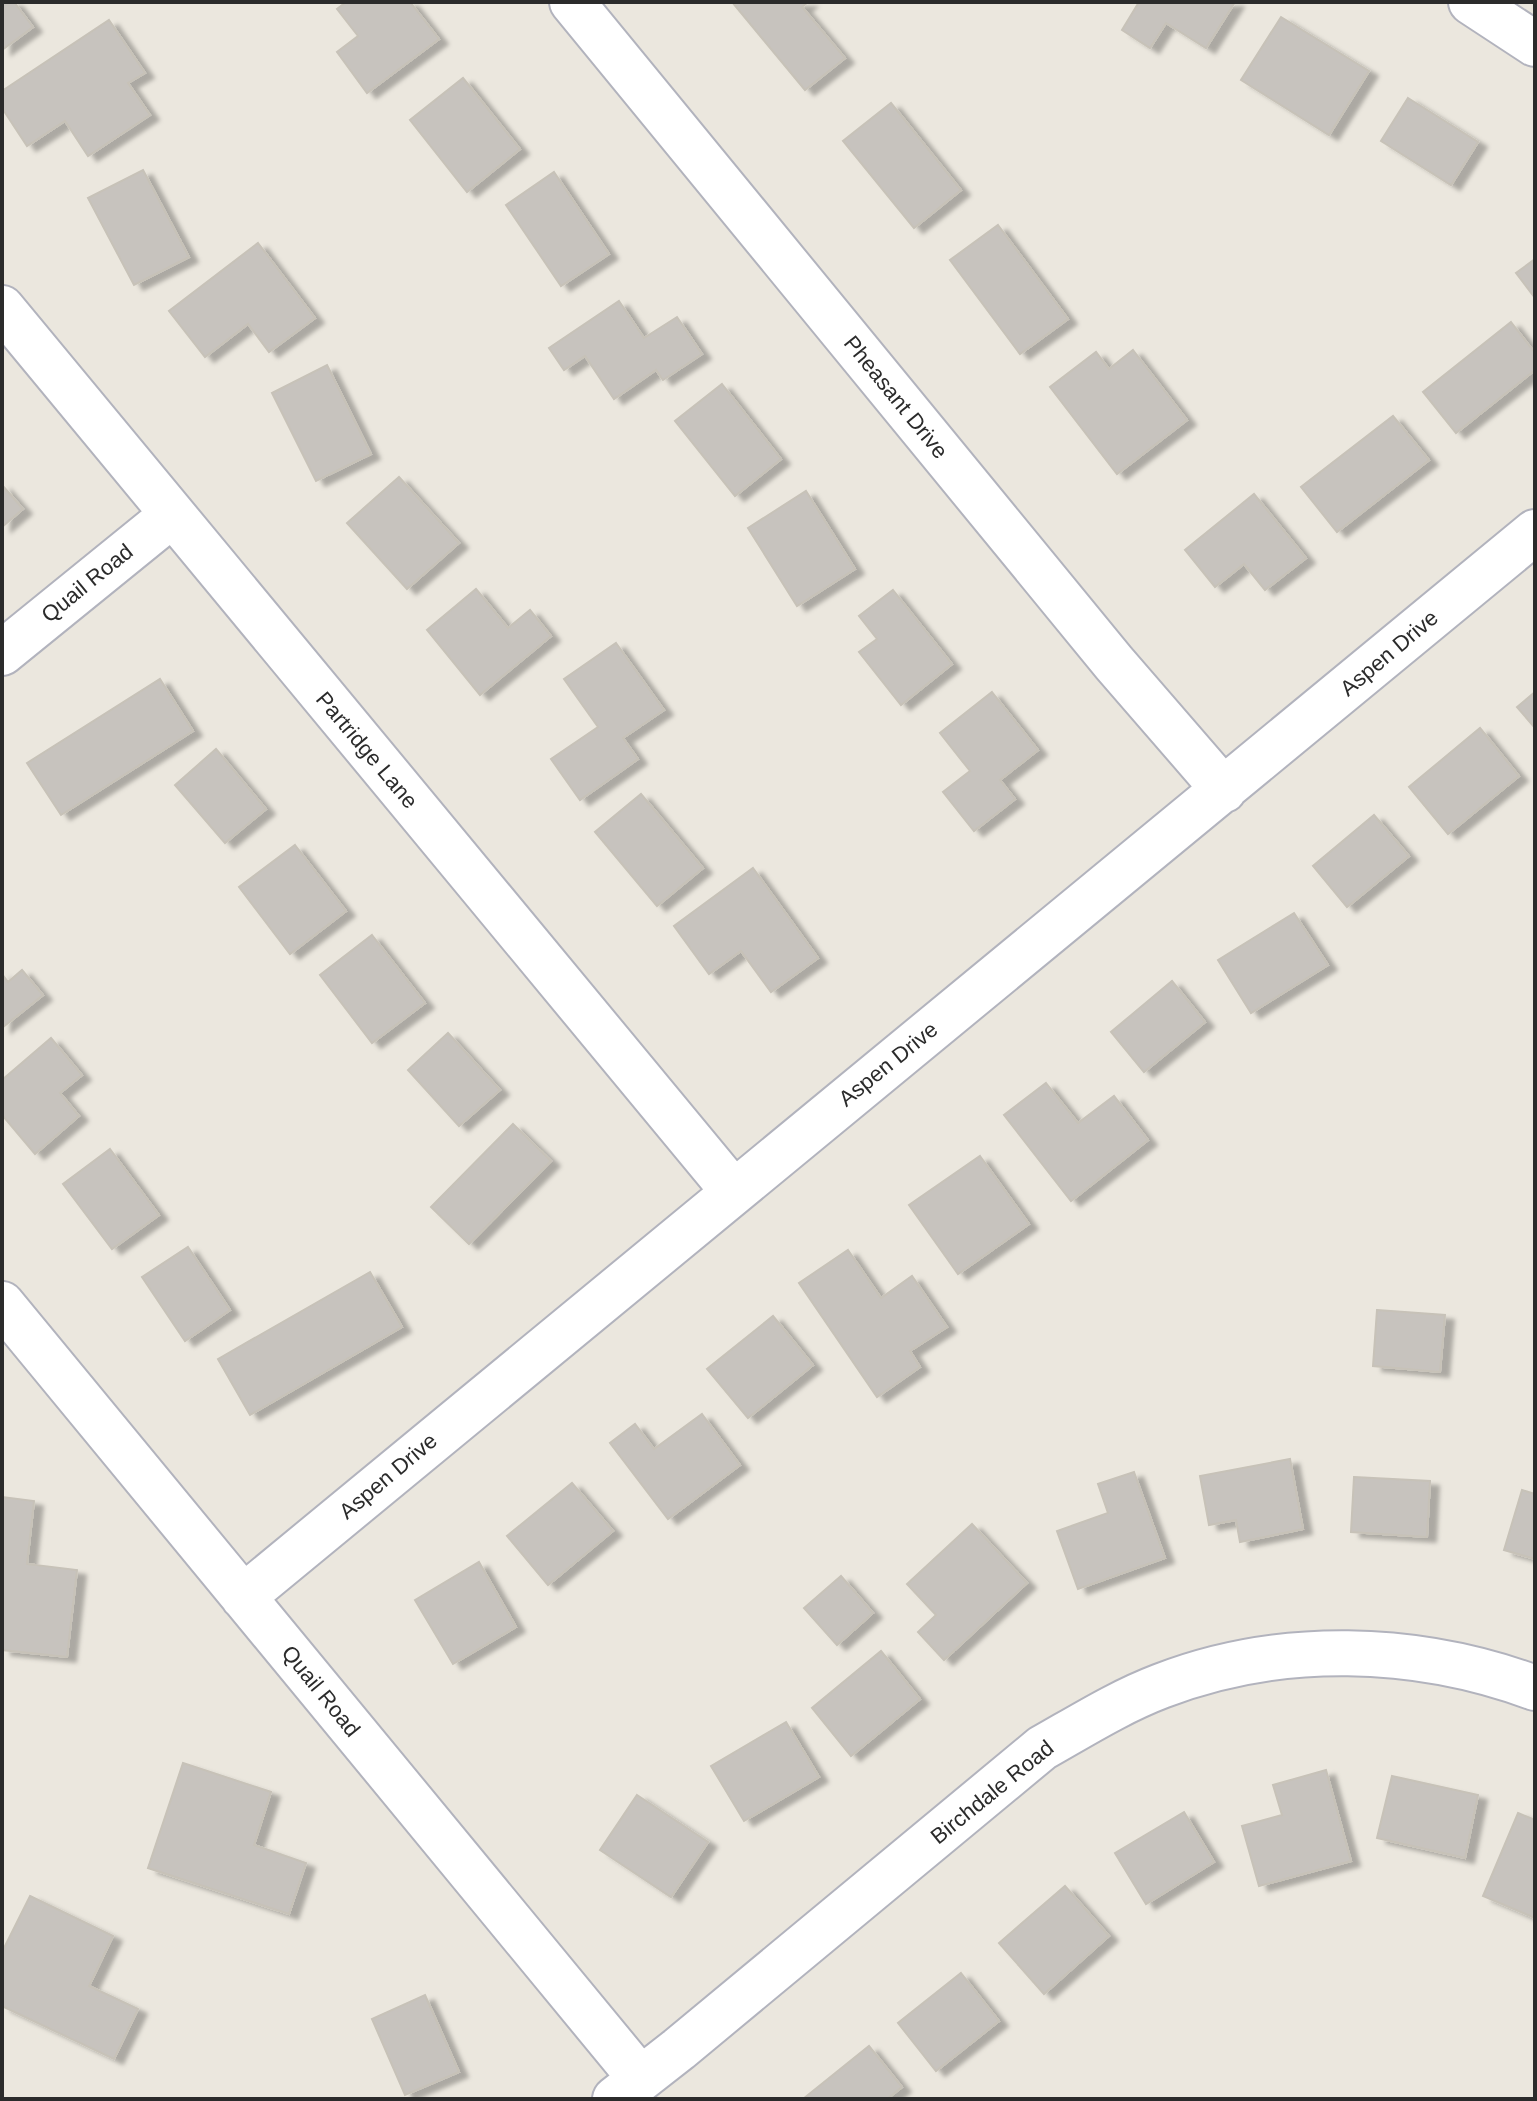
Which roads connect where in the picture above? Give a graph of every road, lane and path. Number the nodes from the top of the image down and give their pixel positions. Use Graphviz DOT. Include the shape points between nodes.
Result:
graph roads {
  1 [pos="572,2"];
  2 [pos="1471,2"];
  3 [pos="1535,44"];
  4 [pos="2,308"];
  5 [pos="172,515"];
  6 [pos="1535,532"];
  7 [pos="2,653"];
  8 [pos="1224,790"];
  9 [pos="733,1191"];
  10 [pos="2,1304"];
  11 [pos="243,1597"];
  12 [pos="1535,1688"];
  13 [pos="627,2088"];
  1 -- 8 [label="street, Pheasant Drive"];
  2 -- 3 [label="street"];
  4 -- 5 [label="street, Partridge Lane"];
  5 -- 7 [label="street, Quail Road"];
  5 -- 9 [label="street, Partridge Lane"];
  6 -- 8 [label="street, Aspen Drive"];
  8 -- 9 [label="street, Aspen Drive"];
  9 -- 11 [label="street, Aspen Drive"];
  10 -- 11 [label="street, Quail Road"];
  11 -- 13 [label="street, Quail Road"];
  12 -- 13 [label="street, Birchdale Road" via="1435,1660 1368,1652 1295,1655 1221,1667 1161,1686 1042,1748"];
}
